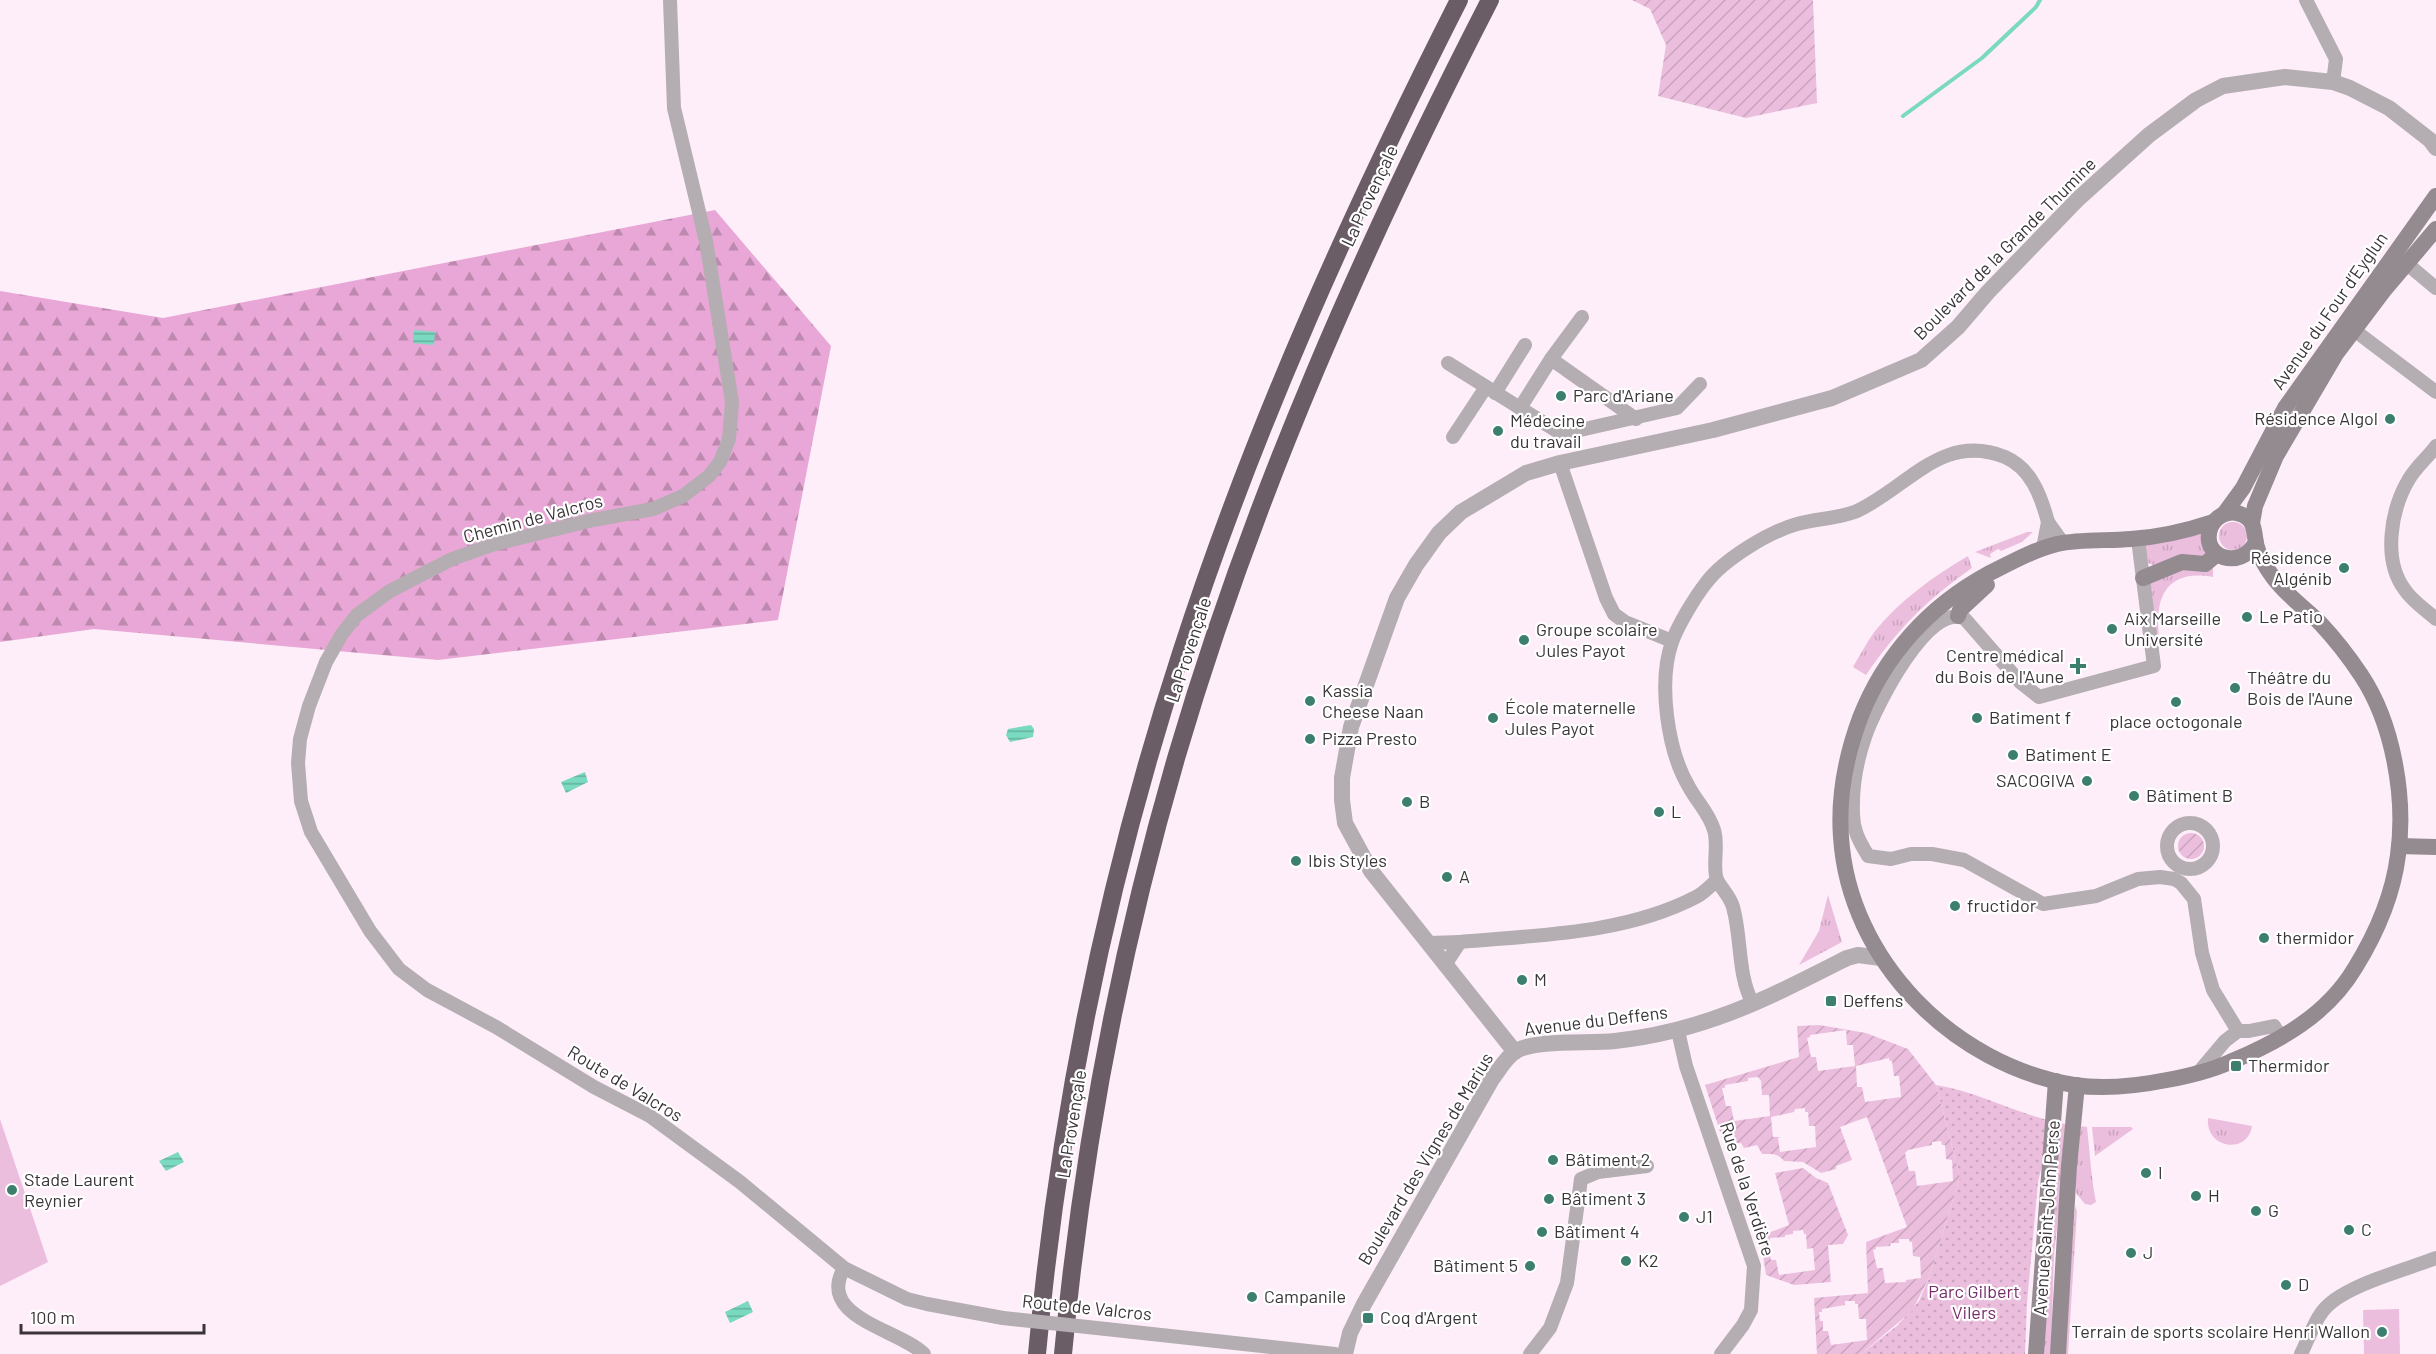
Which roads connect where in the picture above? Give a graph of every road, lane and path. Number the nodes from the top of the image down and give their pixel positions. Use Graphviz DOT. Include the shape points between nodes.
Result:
graph roads {
  1 [pos="670,0"];
  2 [pos="1459,0"];
  3 [pos="1490,0"];
  4 [pos="2307,0"];
  5 [pos="2333,82"];
  6 [pos="2434,143"];
  7 [pos="2436,196"];
  8 [pos="2436,229"];
  9 [pos="2406,263"];
  10 [pos="2436,288"];
  11 [pos="1582,317"];
  12 [pos="2354,330"];
  13 [pos="1525,345"];
  14 [pos="1551,359"];
  15 [pos="1448,363"];
  16 [pos="1700,384"];
  17 [pos="1491,390"];
  18 [pos="2436,392"];
  19 [pos="1520,408"];
  20 [pos="1636,419"];
  21 [pos="1453,437"];
  22 [pos="2436,446"];
  23 [pos="1560,463"];
  24 [pos="2219,518"];
  25 [pos="2048,522"];
  26 [pos="2252,523"];
  27 [pos="2138,539"];
  28 [pos="2256,542"];
  29 [pos="2063,543"];
  30 [pos="2036,551"];
  31 [pos="2217,554"];
  32 [pos="2143,578"];
  33 [pos="1961,617"];
  34 [pos="2436,619"];
  35 [pos="1672,641"];
  36 [pos="2399,846"];
  37 [pos="2436,848"];
  38 [pos="1718,880"];
  39 [pos="1869,934"];
  40 [pos="1460,942"];
  41 [pos="1429,944"];
  42 [pos="1847,958"];
  43 [pos="1881,958"];
  44 [pos="1445,965"];
  45 [pos="1753,1004"];
  46 [pos="496,1027"];
  47 [pos="1677,1031"];
  48 [pos="2238,1031"];
  49 [pos="2277,1032"];
  50 [pos="1515,1052"];
  51 [pos="2198,1074"];
  52 [pos="2056,1081"];
  53 [pos="2077,1085"];
  54 [pos="1647,1166"];
  55 [pos="2436,1258"];
  56 [pos="843,1268"];
  57 [pos="924,1354"];
  58 [pos="1037,1354"];
  59 [pos="1063,1354"];
  60 [pos="1335,1354"];
  61 [pos="1345,1354"];
  62 [pos="1530,1354"];
  63 [pos="1721,1354"];
  64 [pos="2036,1354"];
  65 [pos="2058,1354"];
  66 [pos="2301,1354"];
  1 -- 46 [label="street, Chemin de Valcros" via="674,108 706,241 732,402 729,438 720,462 683,496 653,509 495,544 452,559 390,591 357,615 342,634 326,662 300,740 301,801 311,832 370,931 399,969"];
  2 -- 58 [label="highway, La Provençale" via="1392,132 1305,324 1234,502 1163,710 1110,908 1083,1031 1050,1233"];
  3 -- 59 [label="highway, La Provençale" via="1381,221 1332,331 1235,575 1198,688 1149,859 1113,1012 1090,1139"];
  4 -- 5 [label="street" via="2336,59"];
  5 -- 6 [label="street, Boulevard de la Grande Thumine" via="2389,108"];
  5 -- 23 [label="street, Boulevard de la Grande Thumine" via="2272,77 2223,86 2196,100 2078,199 1958,327 1921,360 1832,398 1713,430"];
  7 -- 24 [label="main road, Avenue du Four d’Eyglun" via="2285,408 2243,488"];
  8 -- 9 [label="main road, Avenue du Four d’Eyglun"];
  9 -- 10 [label="street"];
  9 -- 12 [label="main road, Avenue du Four d’Eyglun"];
  11 -- 14 [label="street"];
  12 -- 18 [label="street"];
  12 -- 26 [label="main road, Avenue du Four d’Eyglun" via="2276,456"];
  13 -- 17 [label="street"];
  14 -- 19 [label="street"];
  14 -- 20 [label="street"];
  15 -- 17 [label="street"];
  16 -- 20 [label="street" via="1677,408"];
  17 -- 19 [label="street"];
  17 -- 21 [label="street"];
  19 -- 20 [label="street" via="1567,433"];
  22 -- 34 [label="street" via="2409,479 2397,508 2390,544 2404,590"];
  23 -- 35 [label="street" via="1614,614"];
  23 -- 41 [label="street, Boulevard de la Grande Thumine" via="1526,473 1461,512 1439,533 1397,598 1351,727 1342,778 1345,823 1371,871"];
  24 -- 26 [label="main road" via="2240,513"];
  24 -- 27 [label="main road" via="2179,534"];
  24 -- 31 [label="main road" via="2209,535"];
  25 -- 29 [label="street"];
  25 -- 30 [label="street"];
  25 -- 35 [label="street" via="2042,496 2014,461 1974,449 1950,453 1857,511 1795,525 1737,555 1707,582"];
  26 -- 28 [label="main road"];
  27 -- 29 [label="main road"];
  27 -- 32 [label="street"];
  28 -- 31 [label="main road" via="2240,558"];
  28 -- 36 [label="main road" via="2274,578 2330,634 2370,691 2394,757"];
  29 -- 30 [label="main road"];
  30 -- 33 [label="main road" via="1978,591 1960,610"];
  30 -- 39 [label="main road" via="1968,586 1925,619 1898,649 1868,699 1846,762 1840,823 1849,885"];
  31 -- 32 [label="main road" via="2205,564 2182,562"];
  32 -- 33 [label="street" via="2154,666 2039,696 2020,682"];
  33 -- 48 [label="street" via="1942,620 1903,663 1864,739 1853,812 1854,829 1868,856 1891,859 1932,854 1964,860 2043,904 2096,896 2138,879 2178,873 2194,899 2202,953 2213,990"];
  35 -- 38 [label="street" via="1665,672 1675,753 1689,788 1704,807 1715,831"];
  36 -- 37 [label="main road"];
  36 -- 49 [label="main road" via="2383,912 2352,974 2330,1003"];
  38 -- 40 [label="street" via="1697,897 1638,920 1556,934"];
  38 -- 45 [label="street" via="1733,906 1746,990"];
  39 -- 42 [label="street, Avenue du Deffens"];
  39 -- 43 [label="main road"];
  40 -- 41 [label="street"];
  40 -- 44 [label="street"];
  41 -- 44 [label="street, Boulevard de la Grande Thumine"];
  42 -- 43 [label="street, Avenue du Deffens"];
  42 -- 45 [label="street, Avenue du Deffens"];
  43 -- 52 [label="main road" via="1913,998 1955,1034 1992,1057"];
  44 -- 50 [label="street, Boulevard de la Grande Thumine"];
  45 -- 47 [label="street, Avenue du Deffens"];
  46 -- 56 [label="street, Route de Valcros" via="650,1116 740,1182"];
  47 -- 50 [label="street, Avenue du Deffens" via="1614,1041 1530,1045"];
  47 -- 63 [label="street, Rue de la Verdière" via="1754,1266 1751,1310"];
  48 -- 49 [label="street"];
  48 -- 51 [label="street"];
  49 -- 51 [label="main road" via="2234,1060"];
  50 -- 61 [label="street, Boulevard des Vignes de Marius" via="1492,1079 1378,1280 1354,1324"];
  51 -- 53 [label="main road" via="2121,1087"];
  52 -- 53 [label="main road"];
  52 -- 64 [label="main road, Avenue Saint-John Perse"];
  53 -- 65 [label="main road, Avenue Saint-John Perse"];
  54 -- 62 [label="street" via="1598,1172 1581,1179 1567,1283 1550,1328"];
  55 -- 66 [label="street" via="2334,1299 2322,1311"];
  56 -- 57 [label="street" via="839,1293 846,1308"];
  56 -- 60 [label="street, Route de Valcros, bridge" via="927,1305 1003,1318"];
}
